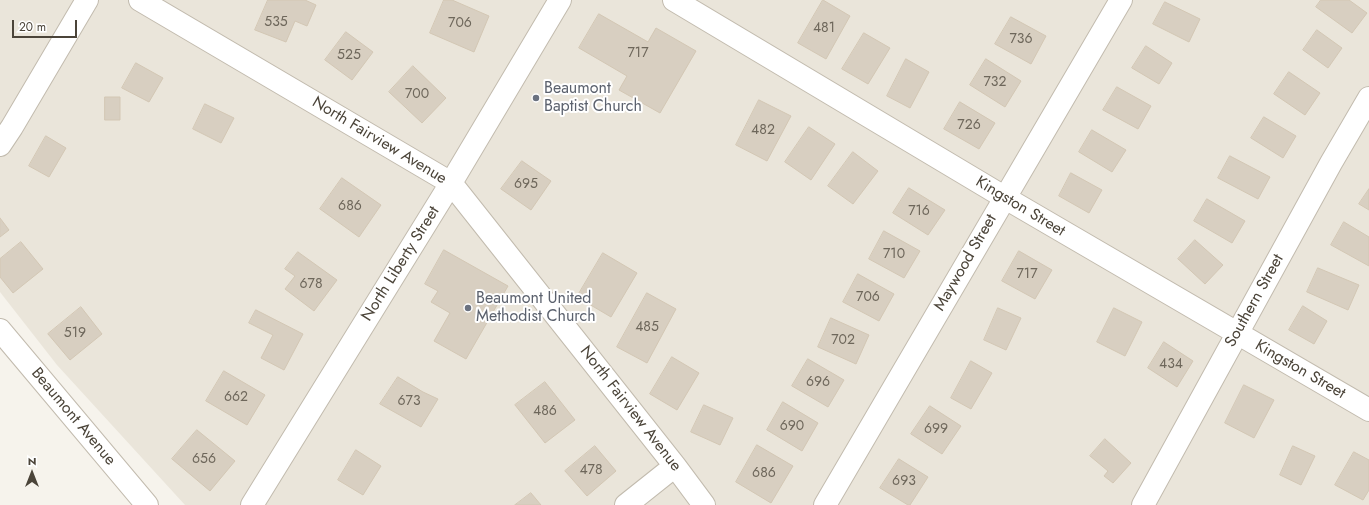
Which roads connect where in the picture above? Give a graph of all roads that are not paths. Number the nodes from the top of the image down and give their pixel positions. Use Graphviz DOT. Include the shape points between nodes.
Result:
graph roads {
  1 [pos="87,0"];
  2 [pos="140,0"];
  3 [pos="560,0"];
  4 [pos="674,0"];
  5 [pos="1121,0"];
  6 [pos="1369,98"];
  7 [pos="0,145"];
  8 [pos="451,183"];
  9 [pos="1004,197"];
  10 [pos="0,330"];
  11 [pos="1237,333"];
  12 [pos="1369,410"];
  13 [pos="675,466"];
  14 [pos="147,505"];
  15 [pos="252,505"];
  16 [pos="626,505"];
  17 [pos="704,505"];
  18 [pos="825,505"];
  19 [pos="1143,505"];
  1 -- 7 [label="street"];
  2 -- 8 [label="street, North Fairview Avenue"];
  3 -- 8 [label="street, North Liberty Street"];
  4 -- 9 [label="street, Kingston Street"];
  5 -- 9 [label="street, Maywood Street"];
  6 -- 11 [label="street, Southern Street"];
  8 -- 13 [label="street, North Fairview Avenue"];
  8 -- 15 [label="street, North Liberty Street"];
  9 -- 11 [label="street, Kingston Street"];
  9 -- 18 [label="street, Maywood Street"];
  10 -- 14 [label="street, Beaumont Avenue"];
  11 -- 12 [label="street, Kingston Street"];
  11 -- 19 [label="street, Southern Street"];
  13 -- 16 [label="street"];
  13 -- 17 [label="street, North Fairview Avenue"];
}
